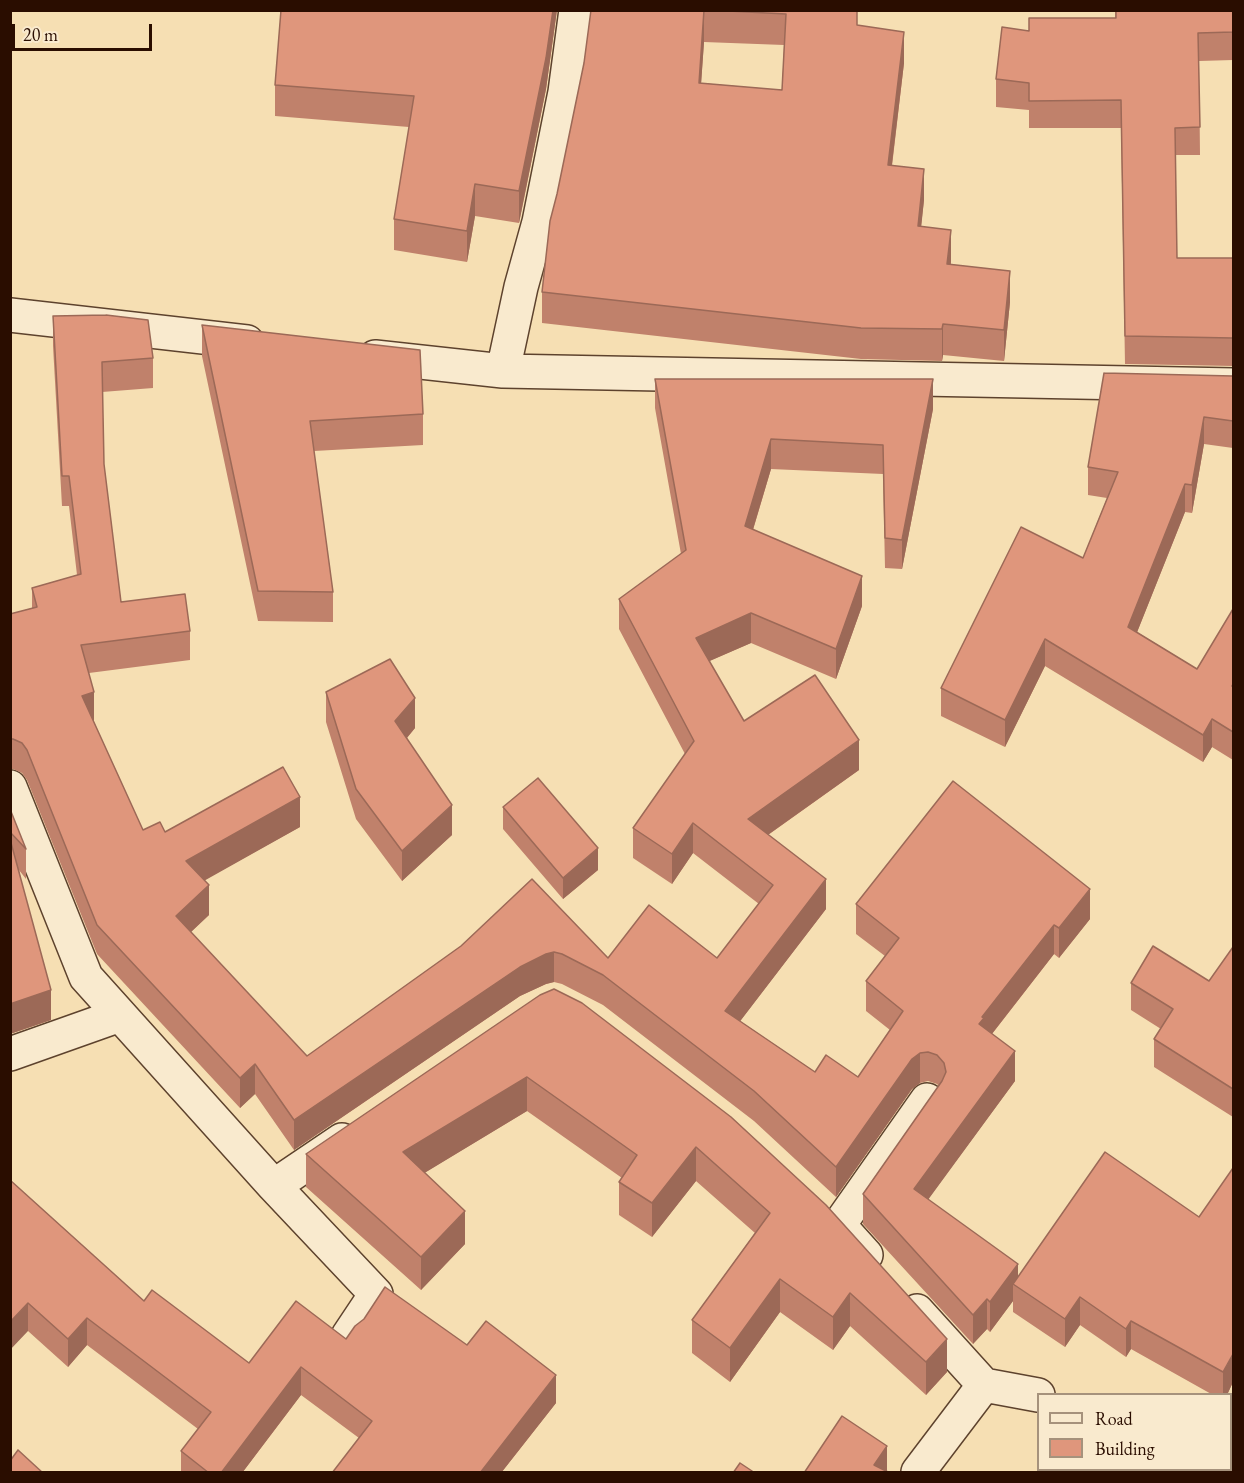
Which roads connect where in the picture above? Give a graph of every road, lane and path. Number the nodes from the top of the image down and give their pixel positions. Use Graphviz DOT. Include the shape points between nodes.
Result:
graph roads {
  1 [pos="576,10"];
  2 [pos="10,315"];
  3 [pos="280,346"];
  4 [pos="351,354"];
  5 [pos="503,371"];
  6 [pos="1233,385"];
  7 [pos="10,787"];
  8 [pos="120,1015"];
  9 [pos="10,1054"];
  10 [pos="927,1100"];
  11 [pos="363,1125"];
  12 [pos="274,1186"];
  13 [pos="348,1335"];
  14 [pos="984,1384"];
  15 [pos="1037,1395"];
  16 [pos="918,1473"];
  1 -- 5 [label="street" via="565,93 539,222 520,287"];
  2 -- 3 [label="street"];
  4 -- 5 [label="street"];
  5 -- 6 [label="street"];
  7 -- 8 [label="street" via="86,977"];
  8 -- 9 [label="street"];
  8 -- 12 [label="street"];
  10 -- 14 [label="street" via="830,1217"];
  11 -- 12 [label="street"];
  12 -- 13 [label="street" via="376,1293"];
  14 -- 15 [label="street"];
  14 -- 16 [label="street"];
}
